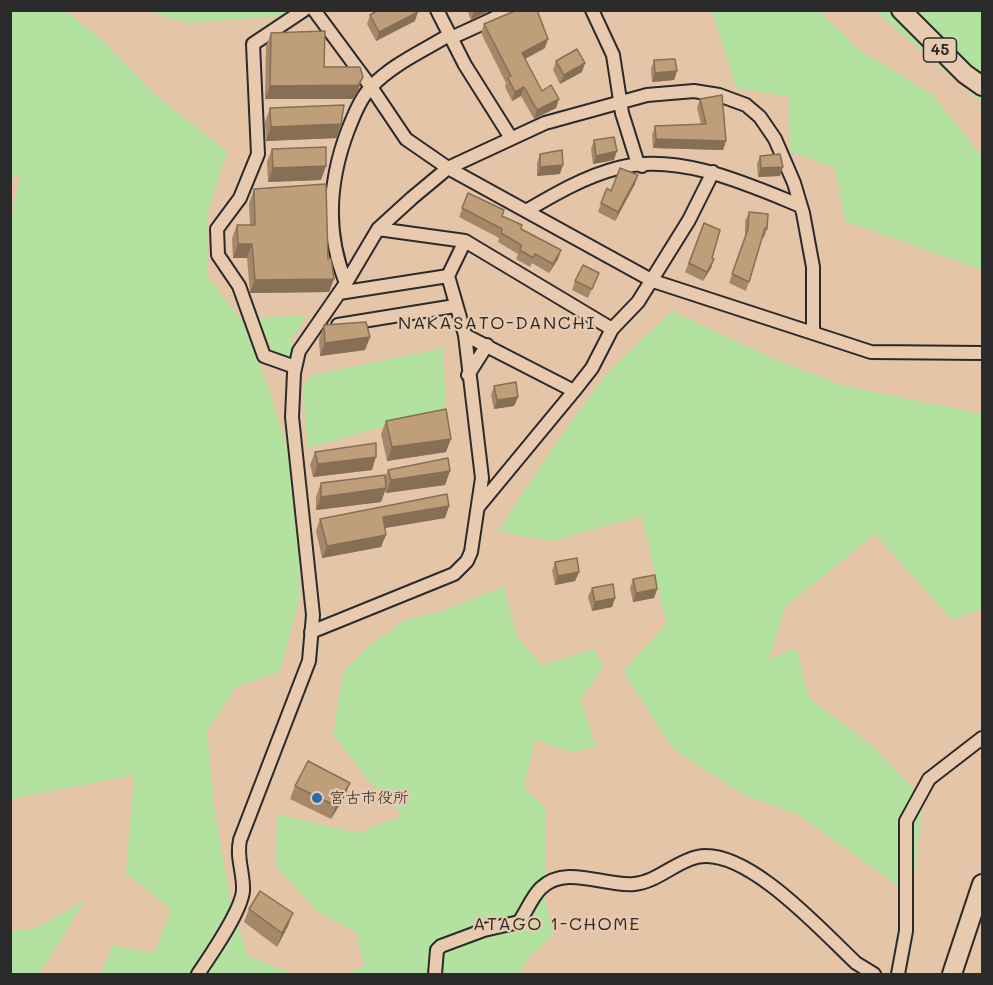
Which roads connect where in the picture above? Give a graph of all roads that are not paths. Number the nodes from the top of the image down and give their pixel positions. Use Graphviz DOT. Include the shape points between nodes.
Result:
graph roads {
  1 [pos="304,10"];
  2 [pos="314,10"];
  3 [pos="437,10"];
  4 [pos="512,10"];
  5 [pos="592,10"];
  6 [pos="901,10"];
  7 [pos="450,37"];
  8 [pos="982,86"];
  9 [pos="371,87"];
  10 [pos="620,101"];
  11 [pos="511,138"];
  12 [pos="642,166"];
  13 [pos="448,168"];
  14 [pos="713,172"];
  15 [pos="801,206"];
  16 [pos="526,211"];
  17 [pos="378,229"];
  18 [pos="465,241"];
  19 [pos="448,276"];
  20 [pos="653,281"];
  21 [pos="343,288"];
  22 [pos="455,306"];
  23 [pos="612,329"];
  24 [pos="312,330"];
  25 [pos="813,333"];
  26 [pos="465,335"];
  27 [pos="487,345"];
  28 [pos="982,353"];
  29 [pos="295,367"];
  30 [pos="468,375"];
  31 [pos="574,391"];
  32 [pos="478,507"];
  33 [pos="311,632"];
  34 [pos="982,738"];
  35 [pos="982,884"];
  36 [pos="198,975"];
  37 [pos="435,975"];
  38 [pos="874,975"];
  39 [pos="898,975"];
  40 [pos="952,975"];
  1 -- 29 [label="street" via="253,44 258,154 240,198 217,229 218,255 239,286 264,356"];
  2 -- 9 [label="street"];
  3 -- 7 [label="street"];
  4 -- 7 [label="street"];
  5 -- 10 [label="street" via="613,55"];
  6 -- 8 [label="highway, 45" via="957,67"];
  7 -- 9 [label="street" via="395,67"];
  7 -- 11 [label="street"];
  9 -- 13 [label="street" via="406,139"];
  9 -- 21 [label="street" via="355,111 332,185 332,221"];
  10 -- 11 [label="street" via="545,123"];
  10 -- 12 [label="street" via="637,161"];
  10 -- 15 [label="street" via="694,91 746,105 775,139"];
  11 -- 13 [label="street"];
  12 -- 14 [label="street"];
  12 -- 16 [label="street" via="621,167 594,176"];
  13 -- 16 [label="street"];
  13 -- 17 [label="street"];
  14 -- 15 [label="street"];
  14 -- 20 [label="street"];
  15 -- 25 [label="street" via="813,267"];
  16 -- 20 [label="street"];
  17 -- 18 [label="street"];
  17 -- 21 [label="street"];
  18 -- 19 [label="street"];
  18 -- 23 [label="street"];
  19 -- 21 [label="street"];
  19 -- 22 [label="street"];
  20 -- 23 [label="street"];
  20 -- 25 [label="street"];
  21 -- 24 [label="street"];
  22 -- 24 [label="street"];
  22 -- 26 [label="street"];
  23 -- 31 [label="street" via="592,368"];
  24 -- 29 [label="street" via="299,351"];
  25 -- 28 [label="street" via="871,352"];
  26 -- 27 [label="street"];
  26 -- 30 [label="street"];
  27 -- 30 [label="street"];
  27 -- 31 [label="street"];
  29 -- 33 [label="street" via="292,417 314,615"];
  30 -- 32 [label="street" via="482,478"];
  31 -- 32 [label="street"];
  32 -- 33 [label="street" via="471,552 454,573"];
  33 -- 36 [label="street" via="309,661 240,840 237,853 242,896"];
  34 -- 39 [label="street" via="929,779 906,821 906,931"];
  35 -- 40 [label="highway"];
  37 -- 38 [label="street" via="437,950 441,946 519,922 549,882 561,878 636,884 696,857 711,856 761,876"];
}
